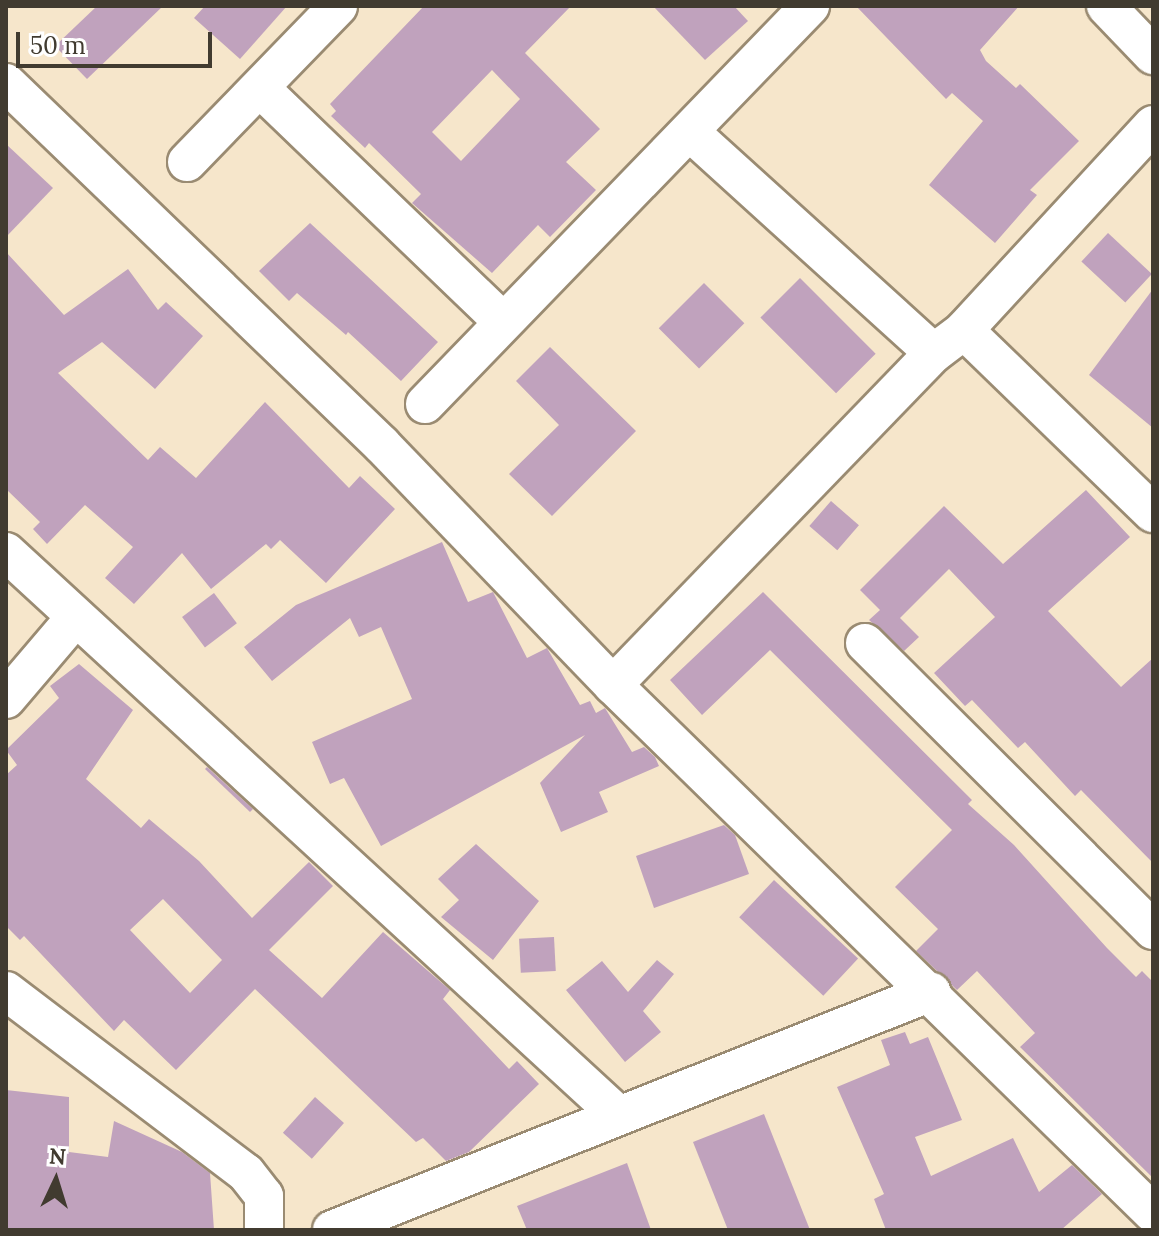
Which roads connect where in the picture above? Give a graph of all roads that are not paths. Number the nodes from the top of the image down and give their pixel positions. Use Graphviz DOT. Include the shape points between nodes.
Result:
graph roads {
  1 [pos="338,6"];
  2 [pos="810,6"];
  3 [pos="1106,6"];
  4 [pos="1153,55"];
  5 [pos="6,83"];
  6 [pos="261,89"];
  7 [pos="1153,125"];
  8 [pos="690,132"];
  9 [pos="187,162"];
  10 [pos="502,321"];
  11 [pos="949,341"];
  12 [pos="425,404"];
  13 [pos="1153,513"];
  14 [pos="6,552"];
  15 [pos="75,618"];
  16 [pos="865,643"];
  17 [pos="613,685"];
  18 [pos="6,699"];
  19 [pos="1153,930"];
  20 [pos="6,991"];
  21 [pos="931,992"];
  22 [pos="618,1115"];
  23 [pos="1153,1213"];
  24 [pos="264,1230"];
  25 [pos="332,1230"];
  1 -- 6 [label="street"];
  2 -- 8 [label="street"];
  3 -- 4 [label="street"];
  5 -- 17 [label="street" via="382,445"];
  6 -- 9 [label="street"];
  6 -- 10 [label="street"];
  7 -- 11 [label="street"];
  8 -- 10 [label="street"];
  8 -- 11 [label="street"];
  10 -- 12 [label="street"];
  11 -- 13 [label="street"];
  11 -- 17 [label="street"];
  14 -- 15 [label="street"];
  15 -- 18 [label="street"];
  15 -- 22 [label="street" via="352,865"];
  16 -- 19 [label="street"];
  17 -- 21 [label="street"];
  20 -- 24 [label="street" via="246,1173 264,1196"];
  21 -- 22 [label="street"];
  21 -- 23 [label="street"];
  22 -- 25 [label="street"];
}
